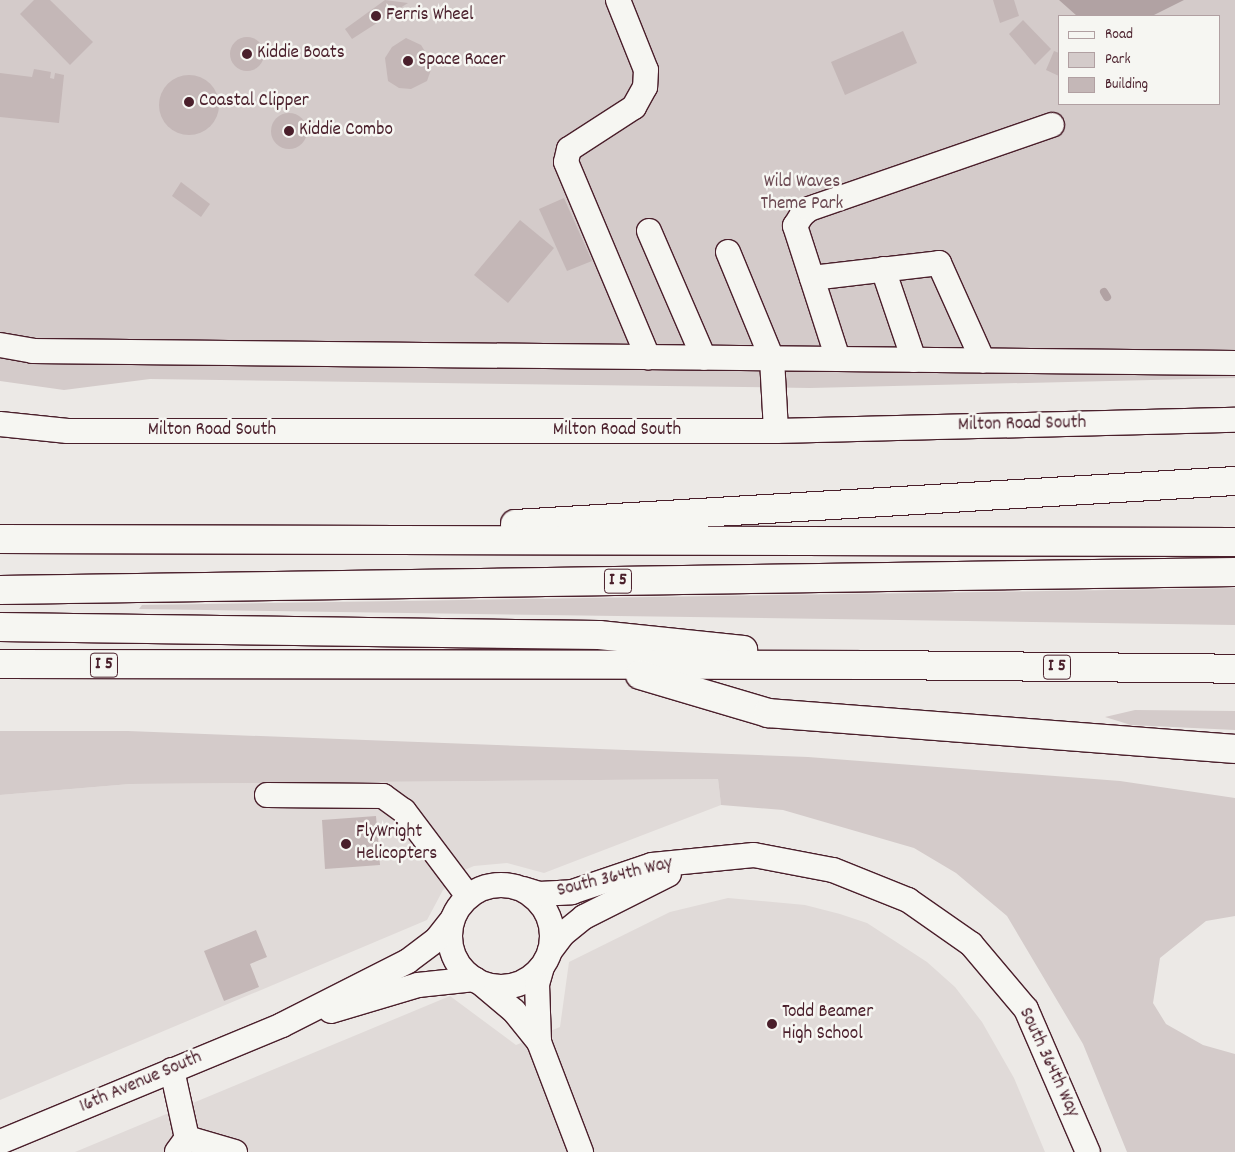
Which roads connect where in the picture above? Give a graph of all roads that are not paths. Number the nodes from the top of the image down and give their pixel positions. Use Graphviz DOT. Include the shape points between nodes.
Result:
graph roads {
  1 [pos="618,0"];
  2 [pos="1052,125"];
  3 [pos="649,230"];
  4 [pos="728,252"];
  5 [pos="883,269"];
  6 [pos="812,278"];
  7 [pos="0,345"];
  8 [pos="648,357"];
  9 [pos="704,358"];
  10 [pos="772,358"];
  11 [pos="838,359"];
  12 [pos="914,360"];
  13 [pos="983,361"];
  14 [pos="1235,363"];
  15 [pos="1235,420"];
  16 [pos="0,424"];
  17 [pos="776,431"];
  18 [pos="1235,480"];
  19 [pos="0,539"];
  20 [pos="245,540"];
  21 [pos="1235,542"];
  22 [pos="1235,572"];
  23 [pos="0,590"];
  24 [pos="0,627"];
  25 [pos="0,664"];
  26 [pos="879,665"];
  27 [pos="612,666"];
  28 [pos="1235,670"];
  29 [pos="1235,749"];
  30 [pos="267,795"];
  31 [pos="708,858"];
  32 [pos="522,888"];
  33 [pos="468,896"];
  34 [pos="452,920"];
  35 [pos="546,959"];
  36 [pos="479,982"];
  37 [pos="282,1025"];
  38 [pos="539,1042"];
  39 [pos="172,1070"];
  40 [pos="0,1142"];
  41 [pos="182,1145"];
  42 [pos="235,1152"];
  43 [pos="581,1152"];
  44 [pos="1088,1152"];
  1 -- 8 [label="street" via="646,70 645,87 634,107 569,149 566,162"];
  2 -- 6 [label="street" via="809,209 795,226"];
  3 -- 9 [label="street"];
  4 -- 10 [label="street"];
  5 -- 6 [label="street"];
  5 -- 12 [label="street"];
  5 -- 13 [label="street" via="938,262"];
  6 -- 11 [label="street"];
  7 -- 8 [label="street" via="33,351"];
  8 -- 9 [label="street"];
  9 -- 10 [label="street"];
  10 -- 11 [label="street"];
  10 -- 17 [label="street"];
  11 -- 12 [label="street"];
  12 -- 13 [label="street"];
  13 -- 14 [label="street"];
  15 -- 17 [label="street, Milton Road South"];
  16 -- 17 [label="street, Milton Road South" via="68,431"];
  18 -- 20 [label="highway"];
  19 -- 20 [label="highway, I 5"];
  20 -- 21 [label="highway, I 5"];
  22 -- 23 [label="highway, I 5"];
  24 -- 26 [label="highway, I 5" via="599,635"];
  25 -- 27 [label="highway, I 5"];
  26 -- 27 [label="highway, I 5"];
  26 -- 28 [label="highway, I 5"];
  27 -- 29 [label="highway" via="768,713"];
  30 -- 33 [label="street" via="383,796 404,811"];
  31 -- 32 [label="street, South 364th Way" via="652,865 572,892 539,894"];
  31 -- 35 [label="street, South 364th Way" via="603,905 570,928"];
  31 -- 44 [label="street, South 364th Way" via="754,855 841,873 908,900 971,944 1026,1009"];
  32 -- 33 [label="street" via="494,884"];
  32 -- 35 [label="street" via="538,899 548,915 552,933"];
  33 -- 34 [label="street"];
  34 -- 36 [label="street" via="452,951 458,965"];
  34 -- 37 [label="street, 16th Avenue South" via="438,939 408,961"];
  35 -- 36 [label="street" via="515,985 498,987"];
  35 -- 38 [label="street" via="537,984"];
  36 -- 37 [label="street, 16th Avenue South" via="418,985"];
  36 -- 38 [label="street" via="514,1011"];
  37 -- 39 [label="street, 16th Avenue South"];
  38 -- 43 [label="street"];
  39 -- 40 [label="street, 16th Avenue South"];
  39 -- 41 [label="street"];
  41 -- 42 [label="street"];
}
